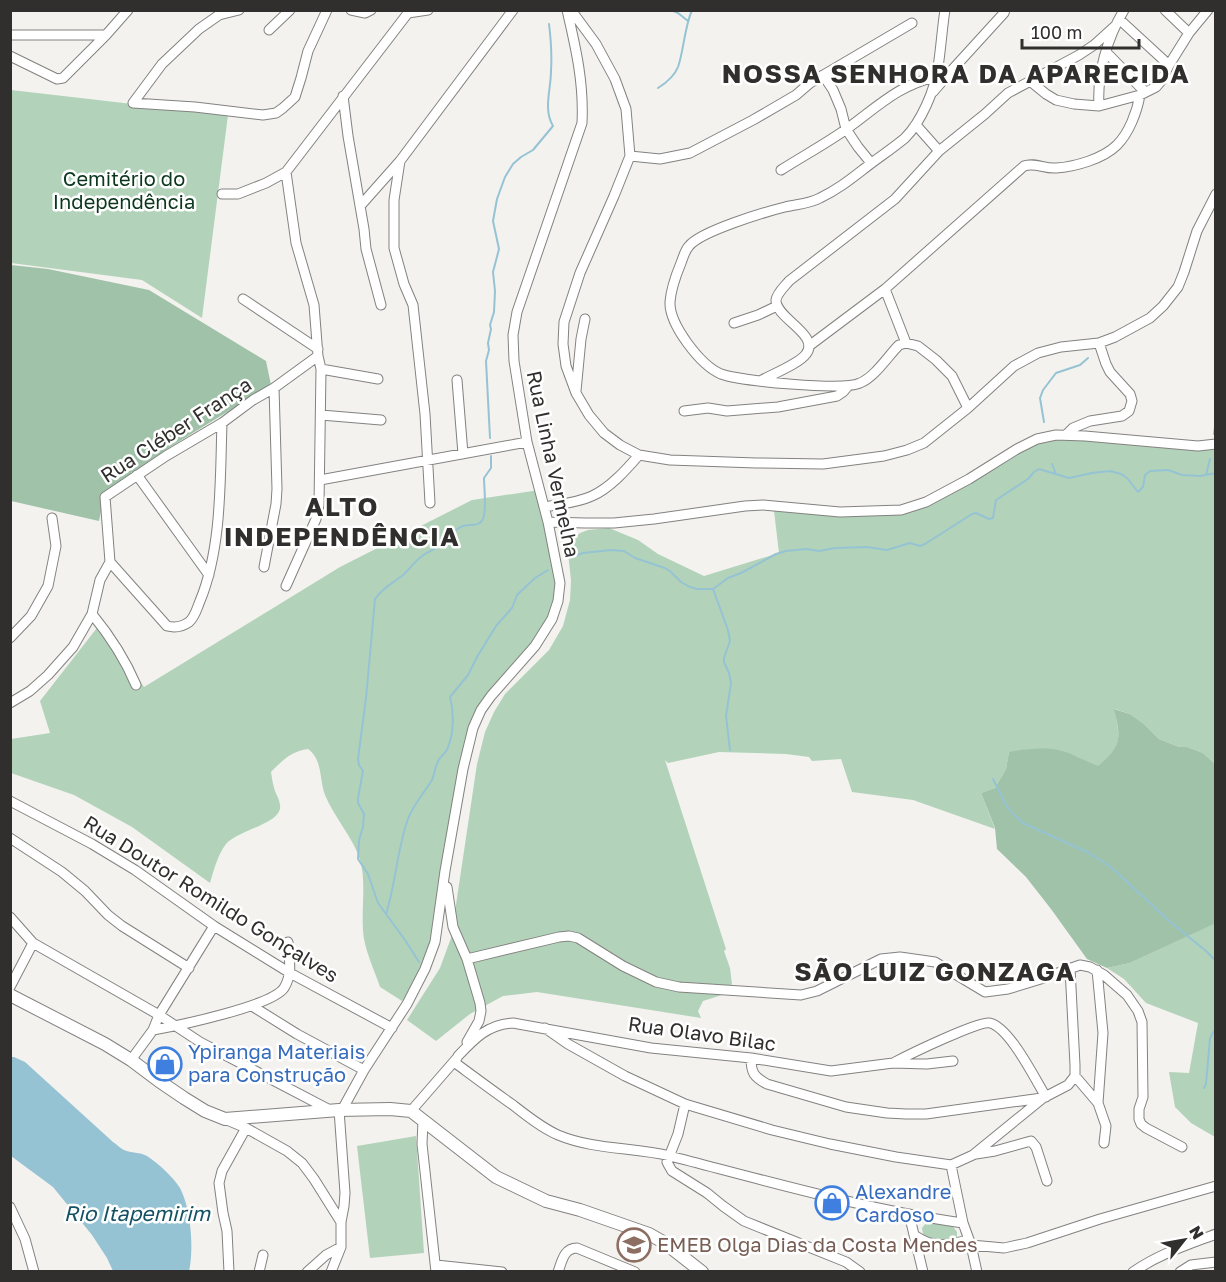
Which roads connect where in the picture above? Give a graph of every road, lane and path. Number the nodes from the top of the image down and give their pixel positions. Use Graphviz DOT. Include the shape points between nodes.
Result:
graph roads {
  1 [pos="239,10"];
  2 [pos="290,10"];
  3 [pos="327,10"];
  4 [pos="351,10"];
  5 [pos="371,10"];
  6 [pos="428,10"];
  7 [pos="513,10"];
  8 [pos="569,10"];
  9 [pos="945,10"];
  10 [pos="1005,10"];
  11 [pos="1165,10"];
  12 [pos="1208,10"];
  13 [pos="126,11"];
  14 [pos="408,12"];
  15 [pos="1120,18"];
  16 [pos="912,23"];
  17 [pos="269,30"];
  18 [pos="1189,33"];
  19 [pos="10,35"];
  20 [pos="106,35"];
  21 [pos="1106,52"];
  22 [pos="10,56"];
  23 [pos="1169,65"];
  24 [pos="823,75"];
  25 [pos="936,77"];
  26 [pos="1030,81"];
  27 [pos="1142,93"];
  28 [pos="343,96"];
  29 [pos="930,96"];
  30 [pos="1099,106"];
  31 [pos="916,125"];
  32 [pos="846,129"];
  33 [pos="939,151"];
  34 [pos="630,156"];
  35 [pos="400,161"];
  36 [pos="871,163"];
  37 [pos="781,171"];
  38 [pos="286,172"];
  39 [pos="222,194"];
  40 [pos="1215,194"];
  41 [pos="361,205"];
  42 [pos="885,289"];
  43 [pos="243,299"];
  44 [pos="381,305"];
  45 [pos="777,306"];
  46 [pos="585,319"];
  47 [pos="734,323"];
  48 [pos="906,343"];
  49 [pos="1099,343"];
  50 [pos="809,346"];
  51 [pos="318,352"];
  52 [pos="321,369"];
  53 [pos="378,379"];
  54 [pos="457,380"];
  55 [pos="762,380"];
  56 [pos="848,386"];
  57 [pos="274,388"];
  58 [pos="576,393"];
  59 [pos="968,408"];
  60 [pos="684,411"];
  61 [pos="321,415"];
  62 [pos="381,420"];
  63 [pos="222,423"];
  64 [pos="1067,434"];
  65 [pos="527,442"];
  66 [pos="1215,444"];
  67 [pos="463,454"];
  68 [pos="639,455"];
  69 [pos="427,460"];
  70 [pos="137,475"];
  71 [pos="320,480"];
  72 [pos="430,503"];
  73 [pos="544,507"];
  74 [pos="52,518"];
  75 [pos="548,522"];
  76 [pos="110,562"];
  77 [pos="264,567"];
  78 [pos="209,575"];
  79 [pos="286,586"];
  80 [pos="92,614"];
  81 [pos="10,638"];
  82 [pos="136,685"];
  83 [pos="10,703"];
  84 [pos="10,801"];
  85 [pos="10,838"];
  86 [pos="445,871"];
  87 [pos="10,917"];
  88 [pos="214,926"];
  89 [pos="288,942"];
  90 [pos="33,943"];
  91 [pos="467,959"];
  92 [pos="189,968"];
  93 [pos="1070,968"];
  94 [pos="1097,970"];
  95 [pos="290,973"];
  96 [pos="10,987"];
  97 [pos="10,995"];
  98 [pos="252,1006"];
  99 [pos="159,1015"];
  100 [pos="175,1026"];
  101 [pos="392,1028"];
  102 [pos="545,1028"];
  103 [pos="153,1030"];
  104 [pos="751,1058"];
  105 [pos="456,1059"];
  106 [pos="131,1060"];
  107 [pos="953,1061"];
  108 [pos="893,1063"];
  109 [pos="364,1070"];
  110 [pos="1075,1076"];
  111 [pos="1044,1098"];
  112 [pos="1098,1103"];
  113 [pos="685,1104"];
  114 [pos="337,1110"];
  115 [pos="411,1111"];
  116 [pos="225,1119"];
  117 [pos="423,1120"];
  118 [pos="246,1128"];
  119 [pos="1104,1143"];
  120 [pos="1182,1147"];
  121 [pos="973,1155"];
  122 [pos="669,1156"];
  123 [pos="951,1165"];
  124 [pos="1047,1181"];
  125 [pos="1215,1186"];
  126 [pos="10,1207"];
  127 [pos="909,1215"];
  128 [pos="341,1222"];
  129 [pos="963,1223"];
  130 [pos="1215,1234"];
  131 [pos="914,1235"];
  132 [pos="970,1242"];
  133 [pos="341,1247"];
  134 [pos="263,1255"];
  135 [pos="1215,1262"];
  136 [pos="436,1268"];
  137 [pos="497,1271"];
  138 [pos="34,1272"];
  139 [pos="229,1272"];
  140 [pos="259,1272"];
  141 [pos="307,1272"];
  142 [pos="331,1272"];
  143 [pos="558,1272"];
  144 [pos="635,1272"];
  145 [pos="702,1272"];
  146 [pos="860,1272"];
  147 [pos="923,1272"];
  148 [pos="977,1272"];
  149 [pos="1133,1272"];
  150 [pos="1180,1272"];
  1 -- 3 [label="street" via="219,15 199,29 162,64 133,103 276,113 295,97 308,51"];
  2 -- 17 [label="street"];
  4 -- 5 [label="street"];
  6 -- 14 [label="street"];
  7 -- 35 [label="street"];
  8 -- 34 [label="street" via="596,44 615,79 626,109"];
  8 -- 65 [label="street, Rua Linha Vermelha" via="581,78 582,123 517,312 513,335"];
  9 -- 25 [label="street"];
  10 -- 29 [label="street"];
  11 -- 18 [label="street"];
  12 -- 18 [label="street"];
  13 -- 20 [label="street"];
  14 -- 28 [label="street"];
  15 -- 21 [label="street"];
  15 -- 23 [label="street"];
  15 -- 26 [label="street" via="1094,45"];
  16 -- 24 [label="street"];
  18 -- 23 [label="street"];
  19 -- 20 [label="street"];
  20 -- 22 [label="street" via="59,79"];
  21 -- 27 [label="street"];
  21 -- 30 [label="street"];
  23 -- 27 [label="street" via="1156,87"];
  24 -- 32 [label="street" via="833,90"];
  24 -- 34 [label="street" via="796,95 690,153 660,159"];
  25 -- 29 [label="street"];
  25 -- 32 [label="street" via="895,92"];
  26 -- 30 [label="street" via="1056,100"];
  26 -- 33 [label="street" via="1008,93"];
  27 -- 30 [label="street"];
  27 -- 42 [label="street" via="1131,125 1117,145 1086,162 1054,169 1024,166"];
  28 -- 38 [label="street"];
  28 -- 41 [label="street"];
  29 -- 31 [label="street"];
  31 -- 33 [label="street"];
  31 -- 36 [label="street"];
  32 -- 36 [label="street"];
  32 -- 37 [label="street"];
  33 -- 45 [label="street" via="895,199 789,281 778,294"];
  34 -- 58 [label="street" via="580,273 564,322 566,366"];
  35 -- 41 [label="street"];
  35 -- 69 [label="street" via="394,200 394,248 413,305"];
  36 -- 55 [label="street" via="844,185 818,199 729,225 688,246 674,279 670,304 676,324 700,359 720,374"];
  38 -- 39 [label="street" via="238,194"];
  38 -- 51 [label="street" via="296,243 314,304"];
  40 -- 49 [label="street" via="1197,231 1178,287 1150,318"];
  41 -- 44 [label="street" via="366,249"];
  42 -- 48 [label="street"];
  42 -- 50 [label="street"];
  43 -- 51 [label="street"];
  45 -- 47 [label="street"];
  45 -- 50 [label="street" via="805,335"];
  46 -- 58 [label="street"];
  48 -- 56 [label="street" via="899,345 860,384"];
  48 -- 59 [label="street" via="918,346 952,376"];
  49 -- 59 [label="street" via="1061,346 1038,353 1014,366"];
  49 -- 64 [label="street" via="1110,372 1130,394 1129,411 1122,416 1090,421"];
  50 -- 55 [label="street" via="806,355"];
  51 -- 52 [label="street"];
  51 -- 57 [label="street, Rua Cléber França"];
  52 -- 53 [label="street"];
  52 -- 61 [label="street"];
  54 -- 67 [label="street"];
  55 -- 56 [label="street"];
  56 -- 60 [label="street" via="837,396 778,407"];
  57 -- 63 [label="street, Rua Cléber França"];
  57 -- 77 [label="street" via="277,489"];
  58 -- 68 [label="street" via="604,433"];
  59 -- 68 [label="street" via="924,443 884,456 822,464 670,460"];
  61 -- 62 [label="street"];
  61 -- 71 [label="street"];
  63 -- 70 [label="street, Rua Cléber França"];
  63 -- 78 [label="street" via="219,505"];
  64 -- 66 [label="street" via="1198,446"];
  64 -- 75 [label="street" via="1037,439 926,502 901,510 840,512 763,505 614,523"];
  65 -- 67 [label="street"];
  65 -- 73 [label="street, Rua Linha Vermelha"];
  67 -- 69 [label="street"];
  68 -- 73 [label="street" via="593,496"];
  69 -- 71 [label="street"];
  69 -- 72 [label="street"];
  70 -- 76 [label="street, Rua Cléber França" via="105,496"];
  70 -- 78 [label="street"];
  71 -- 79 [label="street" via="316,519"];
  73 -- 75 [label="street, Rua Linha Vermelha"];
  74 -- 81 [label="street" via="56,546 48,586 30,616"];
  75 -- 86 [label="street, Rua Linha Vermelha" via="560,583 558,601 535,646 491,696 473,728"];
  76 -- 78 [label="street" via="167,626 174,627 193,617"];
  76 -- 80 [label="street, Rua Cléber França" via="100,580"];
  80 -- 82 [label="street"];
  80 -- 83 [label="street, Rua Cléber França" via="73,647 48,675"];
  84 -- 88 [label="street, Rua Doutor Romildo Gonçalves" via="135,870"];
  85 -- 92 [label="street" via="62,872 122,926"];
  86 -- 91 [label="street, Rua Olavo Bilac" via="453,927"];
  86 -- 101 [label="street" via="435,942 413,993"];
  87 -- 90 [label="street"];
  88 -- 92 [label="street"];
  88 -- 95 [label="street, Rua Doutor Romildo Gonçalves"];
  89 -- 95 [label="street"];
  90 -- 96 [label="street"];
  90 -- 99 [label="street"];
  91 -- 93 [label="street" via="569,936 622,966 679,987 801,995 890,957 935,962 985,992 1008,989"];
  91 -- 105 [label="street, Rua Olavo Bilac" via="481,1011 474,1031"];
  92 -- 99 [label="street"];
  93 -- 94 [label="street" via="1080,964"];
  93 -- 110 [label="street"];
  94 -- 112 [label="street" via="1103,1033"];
  94 -- 120 [label="street" via="1127,996 1142,1022 1143,1097 1138,1113 1141,1124"];
  95 -- 98 [label="street" via="278,994"];
  95 -- 101 [label="street, Rua Doutor Romildo Gonçalves"];
  97 -- 106 [label="main road"];
  98 -- 100 [label="street"];
  98 -- 109 [label="street"];
  99 -- 100 [label="street"];
  99 -- 103 [label="street"];
  100 -- 103 [label="street"];
  100 -- 114 [label="street"];
  101 -- 109 [label="street"];
  102 -- 104 [label="street, Rua Olavo Bilac" via="651,1048"];
  102 -- 105 [label="street, Rua Olavo Bilac" via="513,1023 493,1026"];
  102 -- 113 [label="street" via="625,1076"];
  103 -- 106 [label="street"];
  104 -- 108 [label="street, Rua Olavo Bilac" via="831,1071"];
  104 -- 111 [label="street" via="753,1072 767,1084 846,1107 887,1113 926,1114"];
  105 -- 115 [label="street, Rua Olavo Bilac"];
  105 -- 122 [label="street" via="556,1134 591,1144"];
  106 -- 116 [label="main road" via="184,1098"];
  107 -- 108 [label="street, Rua Olavo Bilac"];
  108 -- 111 [label="street" via="986,1022 1003,1030 1010,1039"];
  109 -- 114 [label="street"];
  110 -- 111 [label="street" via="1068,1085"];
  110 -- 112 [label="street"];
  111 -- 121 [label="street"];
  112 -- 119 [label="street" via="1106,1126"];
  113 -- 122 [label="street"];
  113 -- 123 [label="street" via="830,1144"];
  114 -- 115 [label="main road"];
  114 -- 116 [label="main road"];
  114 -- 128 [label="street" via="345,1193"];
  115 -- 117 [label="main road"];
  116 -- 118 [label="street"];
  117 -- 136 [label="street" via="422,1144"];
  117 -- 145 [label="main road" via="496,1177 546,1201 649,1234"];
  118 -- 128 [label="street" via="302,1163"];
  118 -- 139 [label="street" via="219,1183"];
  121 -- 123 [label="street"];
  121 -- 124 [label="street" via="1029,1141 1036,1148"];
  122 -- 127 [label="street"];
  122 -- 146 [label="street" via="672,1171 744,1221 846,1262"];
  123 -- 129 [label="street"];
  125 -- 132 [label="street" via="1027,1243 1004,1248"];
  126 -- 138 [label="street" via="26,1239"];
  127 -- 129 [label="street"];
  127 -- 131 [label="street"];
  128 -- 133 [label="street"];
  129 -- 132 [label="street"];
  130 -- 149 [label="street" via="1164,1254"];
  131 -- 132 [label="street" via="938,1245"];
  131 -- 147 [label="street"];
  132 -- 148 [label="street"];
  133 -- 141 [label="street"];
  133 -- 142 [label="street"];
  134 -- 140 [label="street"];
  135 -- 150 [label="street" via="1191,1265"];
  136 -- 137 [label="street"];
  143 -- 144 [label="street" via="567,1251 577,1248"];
}
